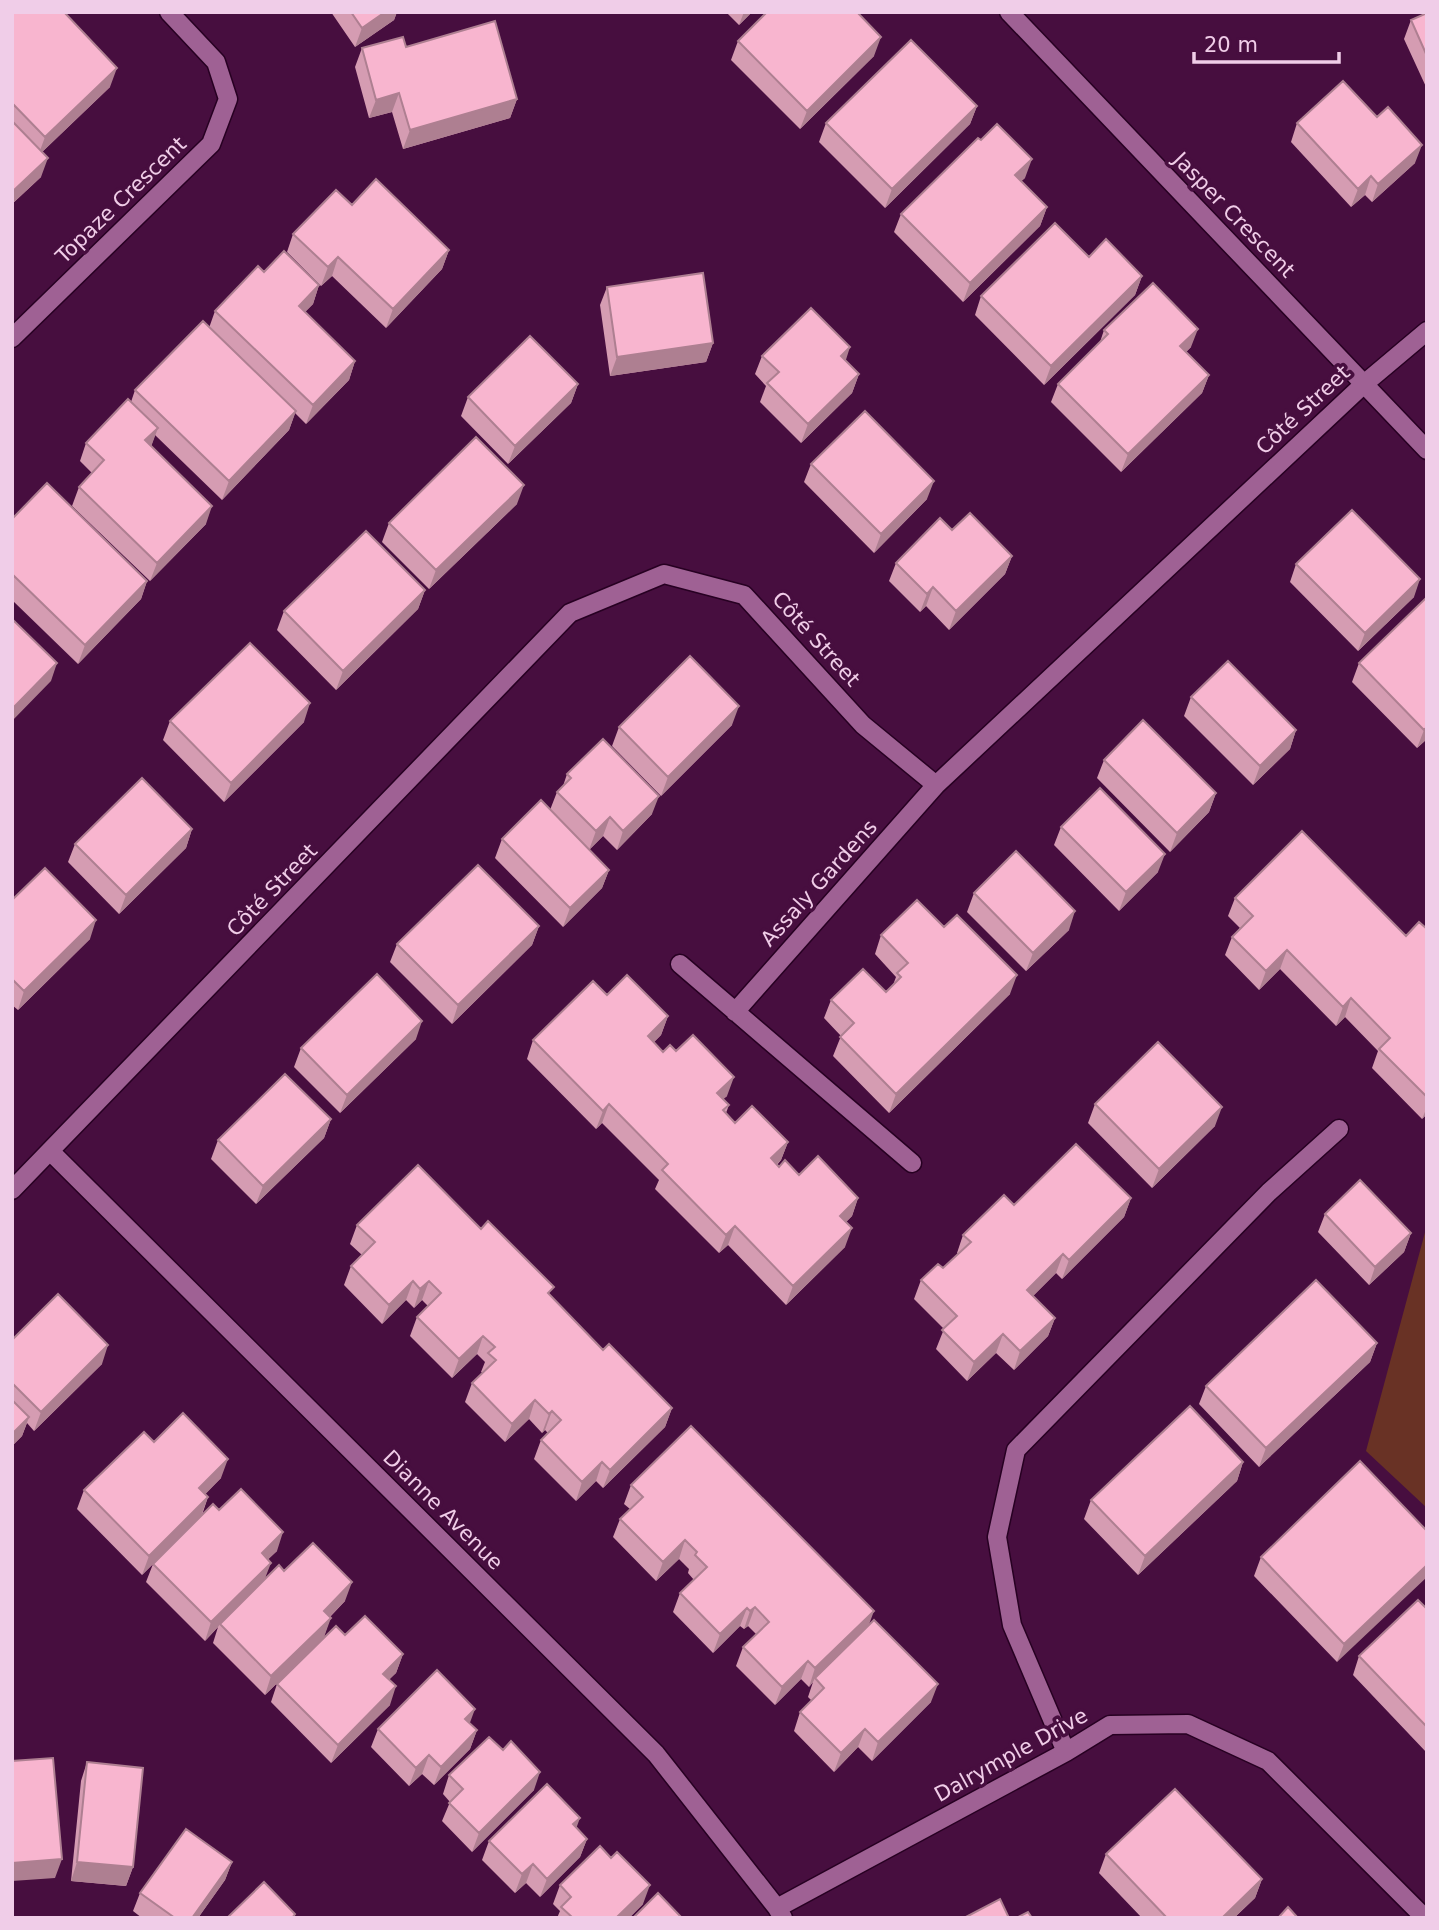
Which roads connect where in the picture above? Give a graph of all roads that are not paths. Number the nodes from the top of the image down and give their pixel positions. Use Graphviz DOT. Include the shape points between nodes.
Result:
graph roads {
  1 [pos="169,12"];
  2 [pos="1009,12"];
  3 [pos="1427,331"];
  4 [pos="12,338"];
  5 [pos="1364,384"];
  6 [pos="1427,450"];
  7 [pos="936,785"];
  8 [pos="680,964"];
  9 [pos="735,1012"];
  10 [pos="1339,1129"];
  11 [pos="51,1152"];
  12 [pos="912,1163"];
  13 [pos="12,1191"];
  14 [pos="1066,1752"];
  15 [pos="780,1913"];
  16 [pos="1425,1918"];
  1 -- 4 [label="street, Topaze Crescent" via="216,62 228,99 211,144"];
  2 -- 5 [label="street, Jasper Crescent"];
  3 -- 5 [label="street, Côté Street"];
  5 -- 6 [label="street, Jasper Crescent"];
  5 -- 7 [label="street, Côté Street"];
  7 -- 9 [label="street, Assaly Gardens"];
  7 -- 11 [label="street, Côté Street" via="863,725 744,595 664,574 570,613"];
  8 -- 9 [label="street"];
  9 -- 12 [label="street"];
  10 -- 14 [label="street" via="1269,1192 1016,1450 997,1537 1012,1625"];
  11 -- 13 [label="street, Côté Street"];
  11 -- 15 [label="street, Dianne Avenue" via="656,1754"];
  14 -- 15 [label="street, Dalrymple Drive"];
  14 -- 16 [label="street, Dalrymple Drive" via="1110,1726 1188,1724 1268,1761"];
}
